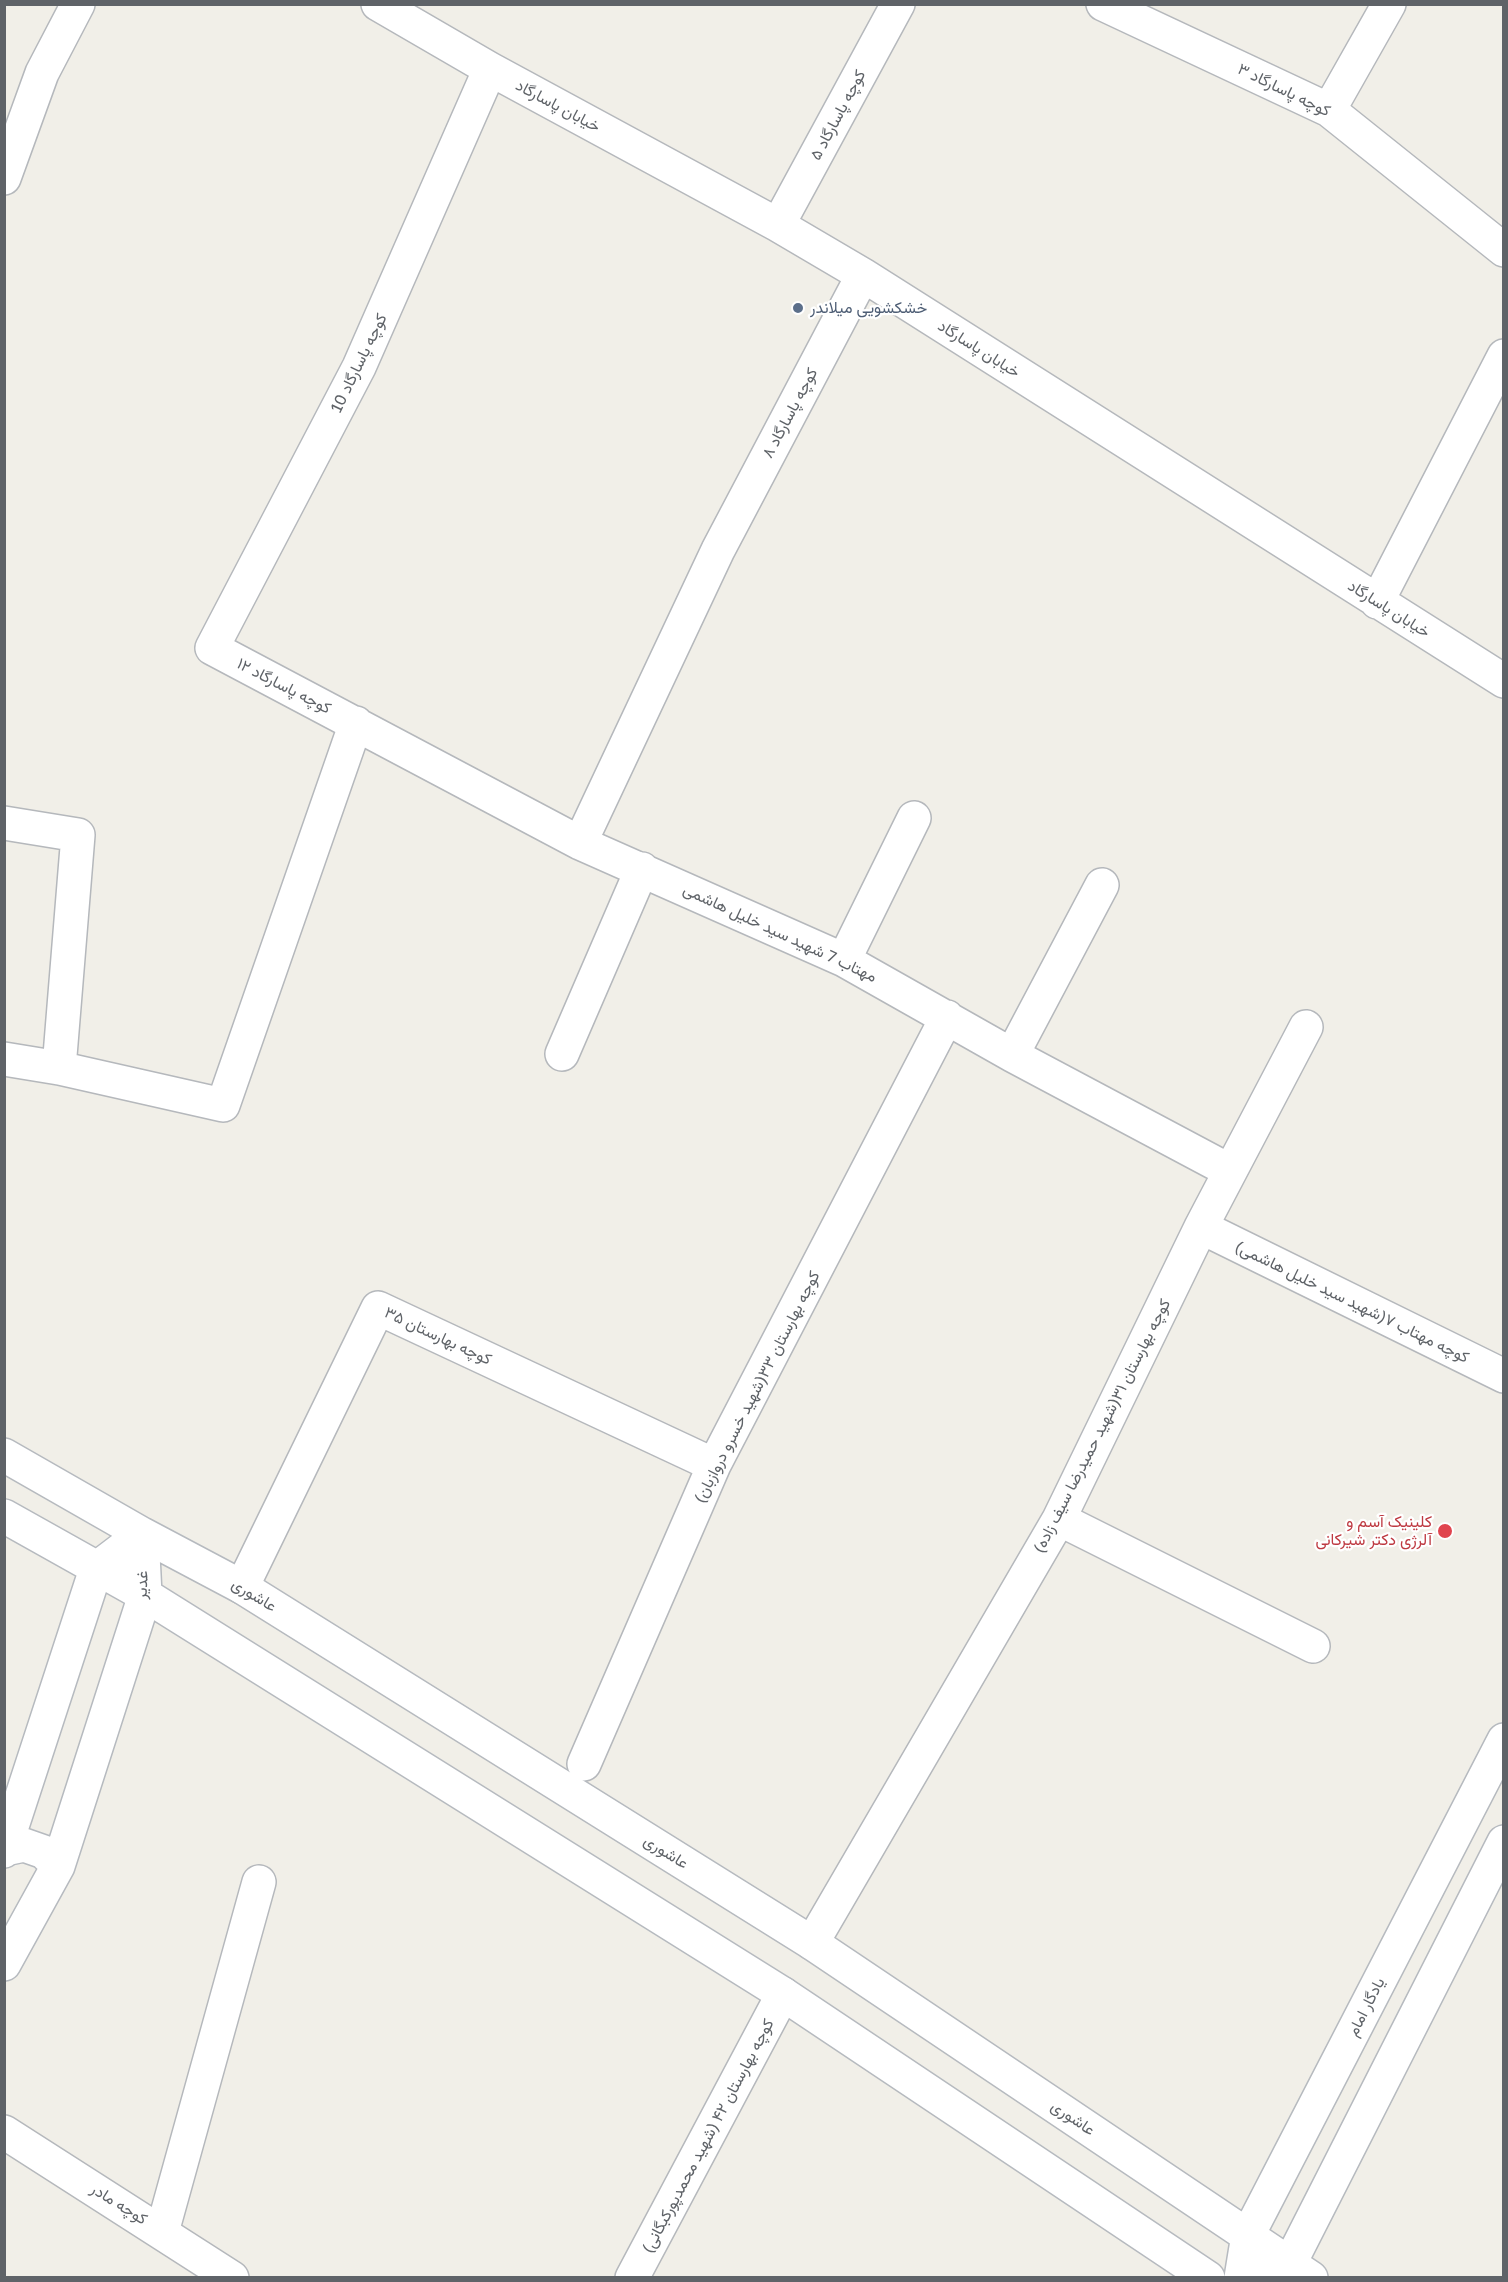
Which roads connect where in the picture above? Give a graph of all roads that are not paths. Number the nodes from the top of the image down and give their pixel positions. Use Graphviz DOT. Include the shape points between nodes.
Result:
graph roads {
  1 [pos="78,4"];
  2 [pos="378,4"];
  3 [pos="898,4"];
  4 [pos="1103,4"];
  5 [pos="1389,4"];
  6 [pos="490,69"];
  7 [pos="1329,110"];
  8 [pos="4,178"];
  9 [pos="778,225"];
  10 [pos="1503,250"];
  11 [pos="863,275"];
  12 [pos="1503,356"];
  13 [pos="1377,602"];
  14 [pos="212,648"];
  15 [pos="1503,681"];
  16 [pos="356,723"];
  17 [pos="914,818"];
  18 [pos="4,823"];
  19 [pos="580,843"];
  20 [pos="642,869"];
  21 [pos="1102,885"];
  22 [pos="844,960"];
  23 [pos="947,1017"];
  24 [pos="1305,1027"];
  25 [pos="562,1054"];
  26 [pos="1012,1055"];
  27 [pos="4,1059"];
  28 [pos="58,1068"];
  29 [pos="1230,1171"];
  30 [pos="1201,1227"];
  31 [pos="1503,1376"];
  32 [pos="4,1455"];
  33 [pos="714,1465"];
  34 [pos="4,1516"];
  35 [pos="1059,1520"];
  36 [pos="142,1534"];
  37 [pos="96,1569"];
  38 [pos="242,1587"];
  39 [pos="145,1595"];
  40 [pos="1313,1646"];
  41 [pos="1503,1740"];
  42 [pos="584,1764"];
  43 [pos="1503,1842"];
  44 [pos="5,1850"];
  45 [pos="58,1866"];
  46 [pos="259,1882"];
  47 [pos="812,1942"];
  48 [pos="4,1964"];
  49 [pos="783,1994"];
  50 [pos="4,2132"];
  51 [pos="1292,2150"];
  52 [pos="1335,2174"];
  53 [pos="162,2232"];
  54 [pos="1248,2235"];
  55 [pos="193,2267"];
  56 [pos="1289,2273"];
  57 [pos="232,2277"];
  58 [pos="632,2277"];
  59 [pos="1208,2277"];
  60 [pos="1241,2277"];
  1 -- 8 [label="street" via="42,73"];
  2 -- 6 [label="street, خیابان پاسارگاد"];
  3 -- 9 [label="street, کوچه پاسارگاد ۵"];
  4 -- 7 [label="street, کوچه پاسارگاد ۳"];
  5 -- 7 [label="street"];
  6 -- 9 [label="street, خیابان پاسارگاد"];
  6 -- 14 [label="street, کوچه پاسارگاد 10" via="359,367"];
  7 -- 10 [label="street, کوچه پاسارگاد ۳"];
  9 -- 11 [label="street, خیابان پاسارگاد"];
  11 -- 13 [label="street, خیابان پاسارگاد"];
  11 -- 19 [label="street, کوچه پاسارگاد ۸" via="718,550"];
  12 -- 13 [label="street"];
  13 -- 15 [label="street, خیابان پاسارگاد"];
  14 -- 16 [label="street, کوچه پاسارگاد ۱۲"];
  16 -- 19 [label="street, مهتاب 7 شهید سید خلیل هاشمی"];
  16 -- 28 [label="street" via="223,1105"];
  17 -- 22 [label="street"];
  18 -- 28 [label="street" via="78,835"];
  19 -- 20 [label="street, مهتاب 7 شهید سید خلیل هاشمی"];
  20 -- 22 [label="street, مهتاب 7 شهید سید خلیل هاشمی"];
  20 -- 25 [label="street"];
  21 -- 26 [label="street"];
  22 -- 23 [label="street, مهتاب 7 شهید سید خلیل هاشمی"];
  23 -- 26 [label="street, مهتاب 7 شهید سید خلیل هاشمی"];
  23 -- 33 [label="street, کوچه بهارستان ۳۳(شهید خسرو دروازبان)"];
  24 -- 29 [label="street, کوچه بهارستان ۳۱(شهید حمیدرضا سیف زاده)"];
  26 -- 29 [label="street, مهتاب 7 شهید سید خلیل هاشمی"];
  27 -- 28 [label="street"];
  29 -- 30 [label="street, کوچه بهارستان ۳۱(شهید حمیدرضا سیف زاده)"];
  30 -- 31 [label="street, کوچه مهتاب ۷(شهید سید خلیل هاشمی)"];
  30 -- 35 [label="street, کوچه بهارستان ۳۱(شهید حمیدرضا سیف زاده)"];
  32 -- 36 [label="street, عاشوری"];
  33 -- 38 [label="street, کوچه بهارستان ۳۵" via="378,1308"];
  33 -- 42 [label="street, کوچه بهارستان ۳۳(شهید خسرو دروازبان)"];
  34 -- 37 [label="street"];
  35 -- 40 [label="street"];
  35 -- 47 [label="street, کوچه بهارستان ۳۱(شهید حمیدرضا سیف زاده)"];
  36 -- 37 [label="street, غدیر"];
  36 -- 38 [label="street, عاشوری"];
  36 -- 39 [label="street, غدیر"];
  37 -- 39 [label="street"];
  37 -- 44 [label="street"];
  38 -- 47 [label="street, عاشوری"];
  39 -- 45 [label="street, غدیر"];
  39 -- 49 [label="street"];
  41 -- 51 [label="street, یادگار امام"];
  43 -- 52 [label="street"];
  44 -- 45 [label="street" via="24,1845 44,1852"];
  45 -- 48 [label="street, غدیر"];
  46 -- 53 [label="street"];
  47 -- 54 [label="street, عاشوری"];
  49 -- 58 [label="street, کوچه بهارستان ۴۲ (شهید محمدپورکبگانی)"];
  49 -- 59 [label="street"];
  50 -- 53 [label="street, کوچه مادر"];
  51 -- 52 [label="street" via="1300,2166 1317,2175"];
  51 -- 54 [label="street, یادگار امام"];
  52 -- 56 [label="street"];
  53 -- 55 [label="street, کوچه مادر"];
  54 -- 56 [label="street, عاشوری"];
  54 -- 60 [label="street, یادگار امام"];
  55 -- 57 [label="street, کوچه مادر"];
}
